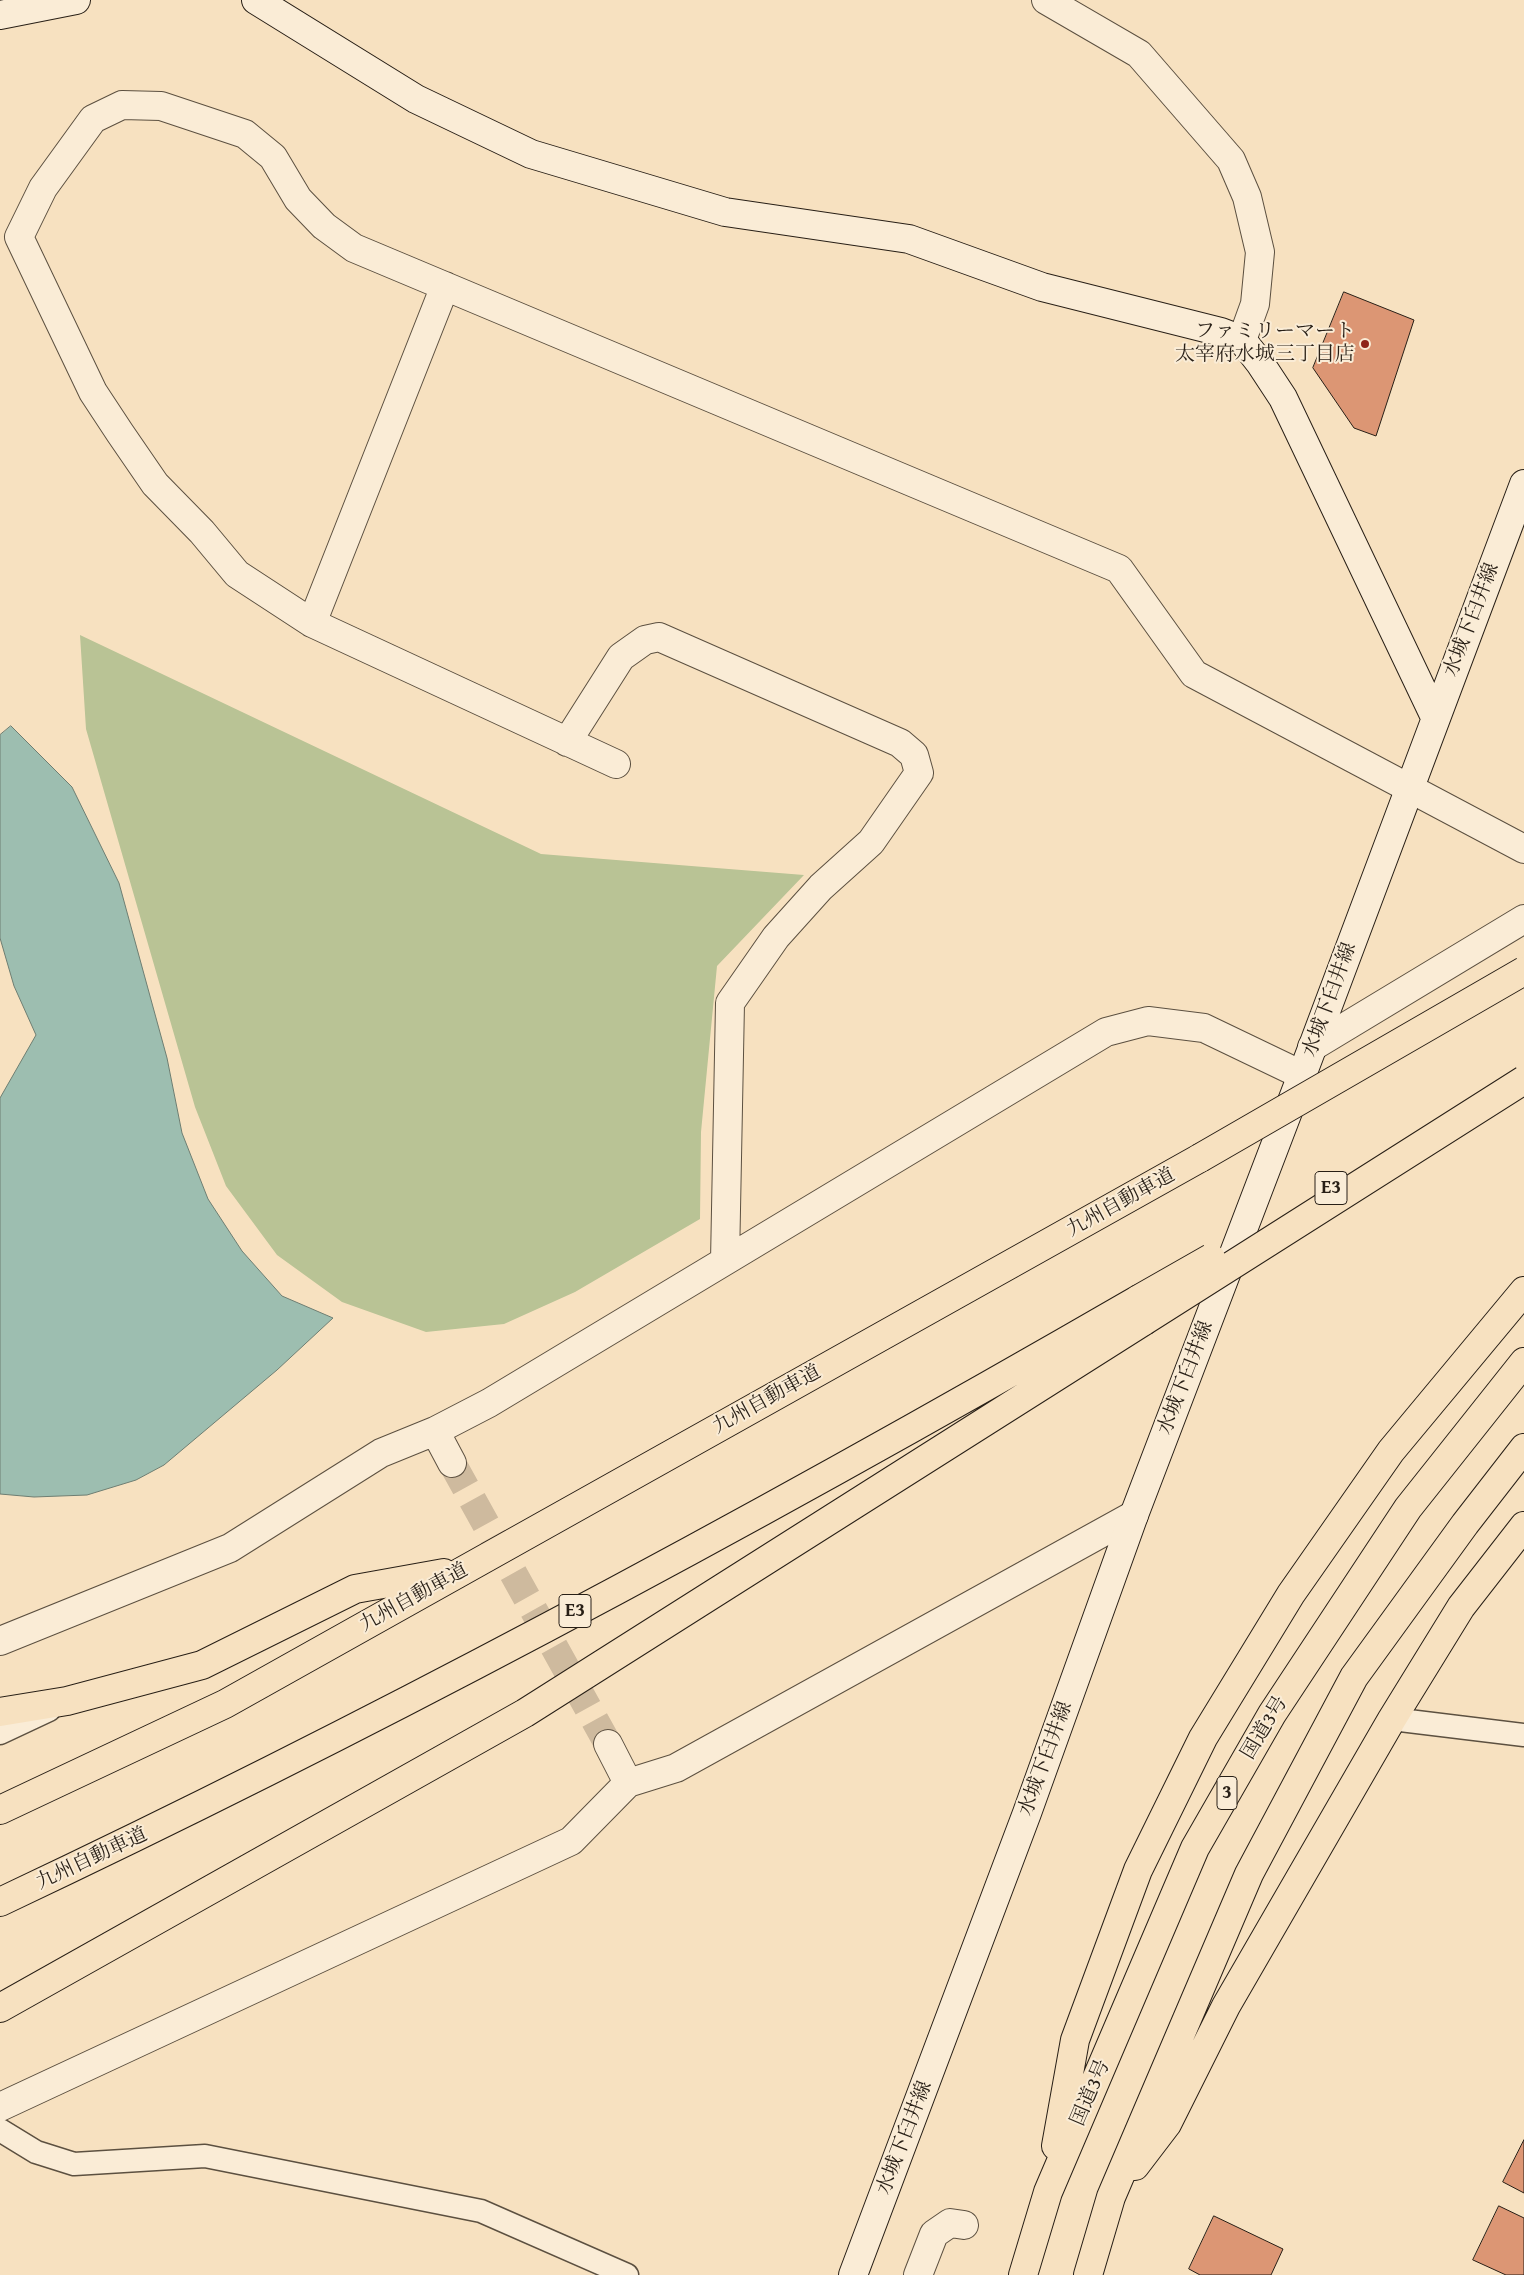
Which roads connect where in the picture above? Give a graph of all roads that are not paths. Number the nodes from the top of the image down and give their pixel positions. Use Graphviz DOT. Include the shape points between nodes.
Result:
graph roads {
  1 [pos="76,0"];
  2 [pos="256,0"];
  3 [pos="1046,0"];
  4 [pos="0,15"];
  5 [pos="445,286"];
  6 [pos="1242,340"];
  7 [pos="1524,484"];
  8 [pos="312,623"];
  9 [pos="1435,717"];
  10 [pos="568,742"];
  11 [pos="616,764"];
  12 [pos="1408,789"];
  13 [pos="1524,849"];
  14 [pos="1524,919"];
  15 [pos="1524,971"];
  16 [pos="1312,1048"];
  17 [pos="1302,1075"];
  18 [pos="1524,1079"];
  19 [pos="725,1261"];
  20 [pos="1524,1291"];
  21 [pos="1141,1310"];
  22 [pos="1524,1362"];
  23 [pos="435,1431"];
  24 [pos="1524,1448"];
  25 [pos="452,1462"];
  26 [pos="1134,1515"];
  27 [pos="1524,1526"];
  28 [pos="464,1570"];
  29 [pos="0,1641"];
  30 [pos="66,1701"];
  31 [pos="0,1712"];
  32 [pos="1392,1719"];
  33 [pos="0,1733"];
  34 [pos="1524,1735"];
  35 [pos="608,1744"];
  36 [pos="628,1783"];
  37 [pos="0,1810"];
  38 [pos="0,1902"];
  39 [pos="12,1999"];
  40 [pos="0,2008"];
  41 [pos="0,2107"];
  42 [pos="0,2130"];
  43 [pos="1048,2192"];
  44 [pos="1111,2197"];
  45 [pos="964,2225"];
  46 [pos="627,2275"];
  47 [pos="853,2275"];
  48 [pos="918,2275"];
  49 [pos="1022,2275"];
  50 [pos="1088,2275"];
  1 -- 4 [label="street"];
  2 -- 6 [label="street" via="416,99 530,154 725,212 909,239 1042,287"];
  3 -- 6 [label="street" via="1139,54 1231,160 1247,197 1260,252 1255,304"];
  5 -- 8 [label="street"];
  5 -- 8 [label="street" via="354,248 324,226 298,199 273,157 244,134 160,106 122,105 93,119 43,188 19,237 93,392 155,484 237,574"];
  5 -- 12 [label="street" via="1119,569 1194,674"];
  6 -- 9 [label="street" via="1283,398"];
  7 -- 9 [label="street, 水城下臼井線"];
  8 -- 10 [label="street"];
  9 -- 12 [label="street, 水城下臼井線"];
  10 -- 11 [label="street"];
  10 -- 19 [label="street" via="621,657 645,640 659,637 900,743 914,755 919,773 871,842 821,887 776,937 730,1003"];
  12 -- 13 [label="street"];
  12 -- 16 [label="street, 水城下臼井線"];
  14 -- 16 [label="street"];
  15 -- 28 [label="highway, 九州自動車道, bridge" via="1200,1158"];
  16 -- 17 [label="street, 水城下臼井線"];
  17 -- 19 [label="street" via="1204,1028 1148,1021 1106,1032"];
  17 -- 26 [label="street, 水城下臼井線"];
  18 -- 21 [label="highway, bridge"];
  19 -- 23 [label="street" via="489,1403"];
  20 -- 43 [label="highway" via="1391,1450 1292,1594 1203,1738 1138,1870 1075,2040"];
  21 -- 38 [label="highway, 九州自動車道 / E3" via="434,1686 176,1819"];
  21 -- 39 [label="highway" via="525,1712"];
  22 -- 43 [label="highway, 国道3号 / 3" via="1408,1508 1272,1714 1196,1848"];
  23 -- 25 [label="street"];
  23 -- 29 [label="street" via="381,1453 230,1548"];
  24 -- 44 [label="highway" via="1354,1676 1249,1874"];
  26 -- 36 [label="street" via="676,1768"];
  26 -- 47 [label="street, 水城下臼井線" via="1024,1822"];
  27 -- 32 [label="highway" via="1461,1607"];
  28 -- 30 [label="highway" via="355,1589 202,1665"];
  28 -- 37 [label="highway, 九州自動車道" via="225,1704"];
  30 -- 31 [label="highway"];
  30 -- 33 [label="lane"];
  32 -- 34 [label="lane"];
  32 -- 44 [label="highway" via="1226,2006 1167,2124"];
  35 -- 36 [label="street"];
  36 -- 41 [label="street" via="571,1841"];
  39 -- 40 [label="highway"];
  42 -- 46 [label="lane" via="36,2152 74,2164 205,2156 481,2211"];
  43 -- 49 [label="highway, 国道3号 / 3"];
  44 -- 50 [label="highway"];
  45 -- 48 [label="street" via="950,2223 934,2234"];
}
